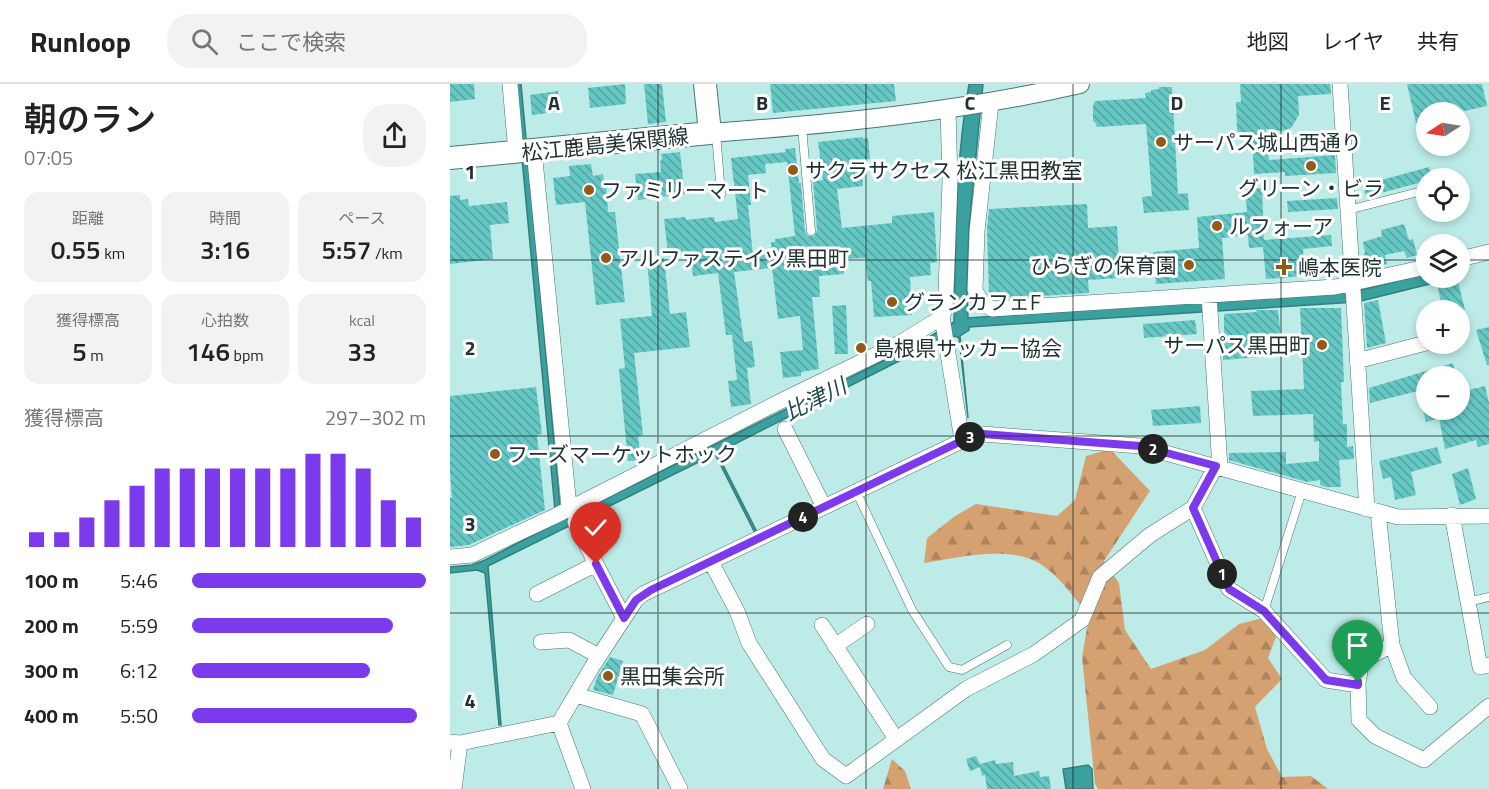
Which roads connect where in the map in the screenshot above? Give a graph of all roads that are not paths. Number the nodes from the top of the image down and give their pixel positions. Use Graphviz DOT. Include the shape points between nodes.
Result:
graph roads {
  1 [pos="510,84"];
  2 [pos="705,84"];
  3 [pos="1080,84"];
  4 [pos="1340,84"];
  5 [pos="987,104"];
  6 [pos="954,109"];
  7 [pos="801,125"];
  8 [pos="713,133"];
  9 [pos="525,151"];
  10 [pos="450,158"];
  11 [pos="1416,193"];
  12 [pos="722,194"];
  13 [pos="1348,210"];
  14 [pos="811,231"];
  15 [pos="1489,252"];
  16 [pos="1470,257"];
  17 [pos="1416,270"];
  18 [pos="1353,292"];
  19 [pos="1209,302"];
  20 [pos="943,321"];
  21 [pos="1416,346"];
  22 [pos="1357,361"];
  23 [pos="785,429"];
  24 [pos="962,440"];
  25 [pos="1218,467"];
  26 [pos="856,491"];
  27 [pos="1302,491"];
  28 [pos="824,507"];
  29 [pos="1193,508"];
  30 [pos="1372,510"];
  31 [pos="563,511"];
  32 [pos="1452,515"];
  33 [pos="1489,516"];
  34 [pos="575,522"];
  35 [pos="450,557"];
  36 [pos="711,562"];
  37 [pos="596,564"];
  38 [pos="537,594"];
  39 [pos="1489,597"];
  40 [pos="1468,602"];
  41 [pos="1264,611"];
  42 [pos="624,618"];
  43 [pos="867,624"];
  44 [pos="822,625"];
  45 [pos="542,642"];
  46 [pos="1007,645"];
  47 [pos="1392,645"];
  48 [pos="835,646"];
  49 [pos="599,656"];
  50 [pos="1489,665"];
  51 [pos="1358,685"];
  52 [pos="576,695"];
  53 [pos="1489,706"];
  54 [pos="1430,707"];
  55 [pos="559,723"];
  56 [pos="896,739"];
  57 [pos="455,743"];
  58 [pos="454,789"];
  59 [pos="583,789"];
  60 [pos="680,789"];
  1 -- 9 [label="street"];
  2 -- 8 [label="main road, 松江鹿島美保関線"];
  3 -- 5 [label="street"];
  4 -- 13 [label="street"];
  5 -- 6 [label="street"];
  5 -- 19 [label="street" via="975,257 975,290 982,303 1000,309"];
  6 -- 7 [label="street"];
  6 -- 20 [label="street"];
  7 -- 8 [label="street"];
  7 -- 14 [label="lane"];
  8 -- 9 [label="main road, 松江鹿島美保関線"];
  8 -- 12 [label="lane"];
  9 -- 10 [label="main road, 松江鹿島美保関線"];
  9 -- 31 [label="street"];
  11 -- 13 [label="lane"];
  13 -- 18 [label="street"];
  15 -- 16 [label="street"];
  17 -- 18 [label="street"];
  18 -- 19 [label="street"];
  18 -- 22 [label="street"];
  19 -- 25 [label="street"];
  20 -- 24 [label="street"];
  20 -- 31 [label="street"];
  21 -- 22 [label="street"];
  22 -- 30 [label="street"];
  23 -- 28 [label="street"];
  24 -- 25 [label="street" via="983,434 1140,446"];
  24 -- 26 [label="street"];
  25 -- 27 [label="street"];
  25 -- 29 [label="street"];
  26 -- 28 [label="street"];
  26 -- 46 [label="lane" via="912,610 949,667 962,670"];
  27 -- 30 [label="street"];
  27 -- 41 [label="lane"];
  28 -- 36 [label="street"];
  29 -- 41 [label="street" via="1229,589"];
  29 -- 56 [label="street" via="1150,535 1100,577 1082,620 1034,654 966,689"];
  30 -- 32 [label="street" via="1398,517"];
  30 -- 47 [label="street"];
  31 -- 35 [label="street" via="472,555"];
  32 -- 33 [label="street"];
  32 -- 40 [label="street"];
  34 -- 37 [label="street"];
  36 -- 42 [label="street" via="642,594"];
  36 -- 56 [label="street" via="749,643 823,759 846,776"];
  37 -- 38 [label="street"];
  37 -- 42 [label="street"];
  39 -- 40 [label="lane"];
  40 -- 50 [label="street" via="1480,667"];
  41 -- 51 [label="street" via="1326,680"];
  42 -- 49 [label="street"];
  43 -- 48 [label="street"];
  44 -- 48 [label="street"];
  45 -- 49 [label="street" via="569,640"];
  47 -- 51 [label="street" via="1362,661"];
  47 -- 54 [label="street" via="1404,678"];
  48 -- 56 [label="street"];
  49 -- 52 [label="street"];
  51 -- 53 [label="street" via="1359,720 1375,735 1424,760"];
  52 -- 55 [label="street"];
  52 -- 60 [label="street" via="642,714"];
  55 -- 57 [label="street"];
  55 -- 59 [label="street"];
  57 -- 58 [label="street"];
}
